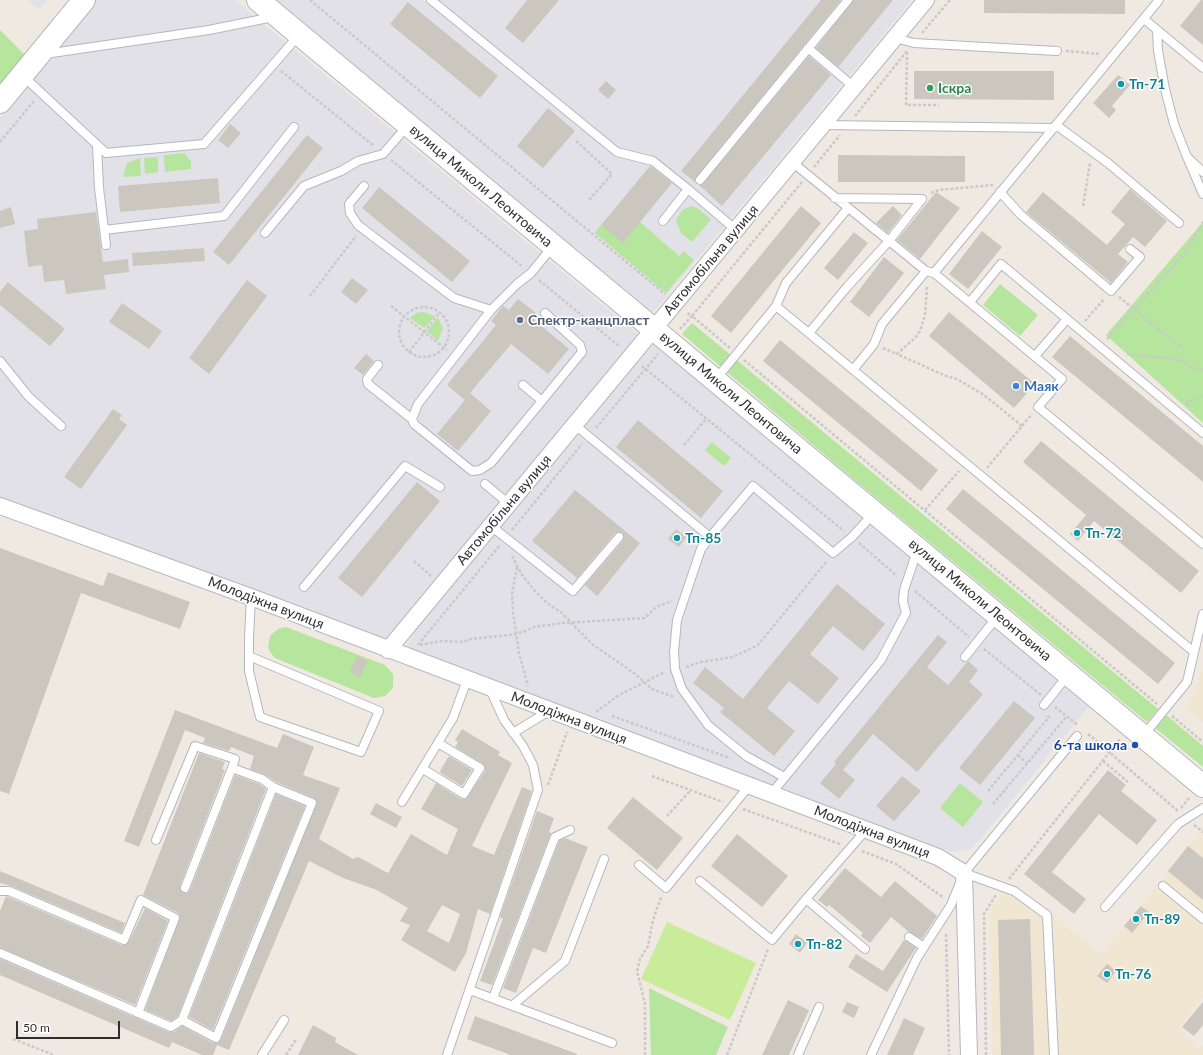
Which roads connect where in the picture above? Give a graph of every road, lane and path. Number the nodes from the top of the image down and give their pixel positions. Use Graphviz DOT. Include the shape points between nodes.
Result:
graph roads {
  1 [pos="258,0"];
  2 [pos="310,0"];
  3 [pos="430,0"];
  4 [pos="848,0"];
  5 [pos="926,0"];
  6 [pos="950,0"];
  7 [pos="1159,0"];
  8 [pos="81,1"];
  9 [pos="278,16"];
  10 [pos="1144,19"];
  11 [pos="1157,30"];
  12 [pos="300,35"];
  13 [pos="895,38"];
  14 [pos="914,43"];
  15 [pos="808,48"];
  16 [pos="907,51"];
  17 [pos="1057,51"];
  18 [pos="39,54"];
  19 [pos="1113,56"];
  20 [pos="273,64"];
  21 [pos="1203,68"];
  22 [pos="22,75"];
  23 [pos="854,87"];
  24 [pos="40,92"];
  25 [pos="0,102"];
  26 [pos="939,105"];
  27 [pos="408,125"];
  28 [pos="822,125"];
  29 [pos="847,126"];
  30 [pos="1055,126"];
  31 [pos="294,127"];
  32 [pos="576,141"];
  33 [pos="0,142"];
  34 [pos="97,145"];
  35 [pos="1092,152"];
  36 [pos="383,154"];
  37 [pos="1187,157"];
  38 [pos="792,162"];
  39 [pos="1203,172"];
  40 [pos="807,175"];
  41 [pos="700,180"];
  42 [pos="1008,183"];
  43 [pos="364,186"];
  44 [pos="688,189"];
  45 [pos="1000,192"];
  46 [pos="1203,194"];
  47 [pos="835,198"];
  48 [pos="922,199"];
  49 [pos="589,200"];
  50 [pos="1083,206"];
  51 [pos="848,208"];
  52 [pos="663,221"];
  53 [pos="1203,222"];
  54 [pos="1179,223"];
  55 [pos="362,228"];
  56 [pos="104,230"];
  57 [pos="736,230"];
  58 [pos="265,233"];
  59 [pos="889,241"];
  60 [pos="106,245"];
  61 [pos="553,245"];
  62 [pos="1130,249"];
  63 [pos="930,272"];
  64 [pos="531,273"];
  65 [pos="927,290"];
  66 [pos="1111,291"];
  67 [pos="310,296"];
  68 [pos="970,302"];
  69 [pos="676,303"];
  70 [pos="391,306"];
  71 [pos="776,306"];
  72 [pos="1133,309"];
  73 [pos="491,310"];
  74 [pos="439,313"];
  75 [pos="545,313"];
  76 [pos="692,316"];
  77 [pos="404,317"];
  78 [pos="1067,319"];
  79 [pos="1079,329"];
  80 [pos="424,332"];
  81 [pos="809,333"];
  82 [pos="662,335"];
  83 [pos="874,344"];
  84 [pos="443,347"];
  85 [pos="1100,347"];
  86 [pos="1182,348"];
  87 [pos="409,352"];
  88 [pos="737,354"];
  89 [pos="897,354"];
  90 [pos="1108,354"];
  91 [pos="455,356"];
  92 [pos="1035,356"];
  93 [pos="631,357"];
  94 [pos="0,361"];
  95 [pos="378,365"];
  96 [pos="645,369"];
  97 [pos="1203,369"];
  98 [pos="853,370"];
  99 [pos="715,380"];
  100 [pos="523,385"];
  101 [pos="1203,396"];
  102 [pos="542,401"];
  103 [pos="1038,407"];
  104 [pos="1176,411"];
  105 [pos="412,419"];
  106 [pos="706,419"];
  107 [pos="575,425"];
  108 [pos="61,426"];
  109 [pos="1022,426"];
  110 [pos="1203,433"];
  111 [pos="589,436"];
  112 [pos="684,446"];
  113 [pos="966,463"];
  114 [pos="981,475"];
  115 [pos="485,484"];
  116 [pos="440,487"];
  117 [pos="509,504"];
  118 [pos="0,506"];
  119 [pos="925,510"];
  120 [pos="875,512"];
  121 [pos="491,526"];
  122 [pos="619,537"];
  123 [pos="710,537"];
  124 [pos="852,537"];
  125 [pos="506,538"];
  126 [pos="1203,544"];
  127 [pos="918,548"];
  128 [pos="833,553"];
  129 [pos="414,561"];
  130 [pos="517,567"];
  131 [pos="905,583"];
  132 [pos="442,586"];
  133 [pos="304,587"];
  134 [pos="251,597"];
  135 [pos="684,598"];
  136 [pos="1203,614"];
  137 [pos="999,616"];
  138 [pos="570,622"];
  139 [pos="516,634"];
  140 [pos="976,643"];
  141 [pos="758,645"];
  142 [pos="388,650"];
  143 [pos="1194,652"];
  144 [pos="249,656"];
  145 [pos="965,657"];
  146 [pos="1069,674"];
  147 [pos="467,680"];
  148 [pos="521,685"];
  149 [pos="490,689"];
  150 [pos="535,690"];
  151 [pos="526,694"];
  152 [pos="693,705"];
  153 [pos="1045,706"];
  154 [pos="591,709"];
  155 [pos="1164,710"];
  156 [pos="549,711"];
  157 [pos="1067,716"];
  158 [pos="567,732"];
  159 [pos="513,733"];
  160 [pos="1143,735"];
  161 [pos="1077,736"];
  162 [pos="1117,742"];
  163 [pos="1203,742"];
  164 [pos="438,743"];
  165 [pos="1109,752"];
  166 [pos="1018,755"];
  167 [pos="732,759"];
  168 [pos="1102,761"];
  169 [pos="1027,764"];
  170 [pos="232,768"];
  171 [pos="422,769"];
  172 [pos="652,776"];
  173 [pos="784,777"];
  174 [pos="1128,782"];
  175 [pos="749,786"];
  176 [pos="273,787"];
  177 [pos="546,789"];
  178 [pos="691,790"];
  179 [pos="1197,790"];
  180 [pos="988,791"];
  181 [pos="772,794"];
  182 [pos="402,802"];
  183 [pos="993,804"];
  184 [pos="733,805"];
  185 [pos="1203,808"];
  186 [pos="1178,811"];
  187 [pos="667,816"];
  188 [pos="1186,818"];
  189 [pos="570,830"];
  190 [pos="866,830"];
  191 [pos="1203,832"];
  192 [pos="156,840"];
  193 [pos="851,847"];
  194 [pos="604,859"];
  195 [pos="639,865"];
  196 [pos="964,873"];
  197 [pos="700,881"];
  198 [pos="1163,886"];
  199 [pos="185,888"];
  200 [pos="666,888"];
  201 [pos="0,891"];
  202 [pos="806,899"];
  203 [pos="1105,907"];
  204 [pos="946,913"];
  205 [pos="1203,919"];
  206 [pos="909,937"];
  207 [pos="772,940"];
  208 [pos="924,947"];
  209 [pos="866,950"];
  210 [pos="0,953"];
  211 [pos="470,990"];
  212 [pos="493,998"];
  213 [pos="512,1005"];
  214 [pos="819,1007"];
  215 [pos="138,1013"];
  216 [pos="182,1020"];
  217 [pos="284,1020"];
  218 [pos="296,1038"];
  219 [pos="13,1039"];
  220 [pos="612,1043"];
  221 [pos="54,1055"];
  222 [pos="262,1055"];
  223 [pos="286,1055"];
  224 [pos="447,1055"];
  225 [pos="645,1055"];
  226 [pos="727,1055"];
  227 [pos="798,1055"];
  228 [pos="871,1055"];
  229 [pos="949,1055"];
  230 [pos="968,1055"];
  231 [pos="1054,1055"];
  1 -- 9 [label="street, вулиця Миколи Леонтовича"];
  2 -- 69 [label="path"];
  3 -- 44 [label="lane" via="617,152 653,161"];
  4 -- 15 [label="lane"];
  5 -- 13 [label="street, Автомобільна вулиця"];
  6 -- 14 [label="path"];
  7 -- 10 [label="lane"];
  8 -- 18 [label="street"];
  9 -- 12 [label="street, вулиця Миколи Леонтовича"];
  9 -- 18 [label="lane" via="209,30"];
  10 -- 11 [label="lane"];
  10 -- 19 [label="lane"];
  11 -- 21 [label="lane"];
  11 -- 37 [label="lane" via="1165,89 1174,124"];
  12 -- 20 [label="lane"];
  12 -- 27 [label="street, вулиця Миколи Леонтовича"];
  13 -- 14 [label="lane"];
  13 -- 23 [label="street, Автомобільна вулиця"];
  14 -- 16 [label="path"];
  14 -- 17 [label="lane"];
  15 -- 23 [label="lane"];
  15 -- 41 [label="lane"];
  16 -- 26 [label="path" via="906,105"];
  16 -- 29 [label="path"];
  17 -- 19 [label="path"];
  18 -- 22 [label="street"];
  19 -- 30 [label="lane"];
  20 -- 34 [label="lane" via="204,144 106,153"];
  20 -- 36 [label="path"];
  22 -- 24 [label="lane"];
  22 -- 25 [label="street"];
  23 -- 28 [label="street, Автомобільна вулиця"];
  24 -- 33 [label="path"];
  24 -- 34 [label="lane"];
  27 -- 36 [label="lane"];
  27 -- 61 [label="street, вулиця Миколи Леонтовича"];
  28 -- 29 [label="lane"];
  28 -- 38 [label="street, Автомобільна вулиця"];
  29 -- 30 [label="lane"];
  29 -- 40 [label="path"];
  30 -- 35 [label="lane"];
  30 -- 42 [label="lane"];
  31 -- 56 [label="lane" via="224,216"];
  32 -- 49 [label="path" via="612,174"];
  34 -- 56 [label="lane"];
  35 -- 50 [label="path"];
  35 -- 54 [label="lane" via="1108,162"];
  36 -- 58 [label="lane" via="358,161 304,186"];
  36 -- 64 [label="path"];
  37 -- 39 [label="lane"];
  37 -- 46 [label="lane"];
  38 -- 40 [label="lane"];
  38 -- 57 [label="street, Автомобільна вулиця"];
  40 -- 47 [label="lane"];
  40 -- 76 [label="path"];
  42 -- 45 [label="lane"];
  42 -- 48 [label="path" via="939,190"];
  43 -- 55 [label="lane" via="349,204 350,213"];
  44 -- 52 [label="lane"];
  44 -- 57 [label="lane"];
  45 -- 63 [label="lane"];
  45 -- 66 [label="lane" via="1021,215"];
  47 -- 48 [label="lane"];
  47 -- 51 [label="lane"];
  48 -- 59 [label="lane"];
  51 -- 59 [label="lane"];
  51 -- 71 [label="lane" via="786,283"];
  53 -- 72 [label="path" via="1185,253"];
  55 -- 67 [label="path"];
  55 -- 73 [label="lane" via="454,298"];
  56 -- 60 [label="lane"];
  57 -- 69 [label="street, Автомобільна вулиця"];
  59 -- 63 [label="lane"];
  59 -- 81 [label="lane"];
  61 -- 64 [label="lane"];
  61 -- 82 [label="street, вулиця Миколи Леонтовича"];
  62 -- 66 [label="lane" via="1140,257"];
  63 -- 68 [label="lane"];
  63 -- 83 [label="lane" via="882,324"];
  64 -- 73 [label="lane"];
  64 -- 93 [label="path"];
  65 -- 89 [label="path" via="925,315 920,331 908,346"];
  66 -- 72 [label="path"];
  66 -- 79 [label="path"];
  68 -- 78 [label="lane" via="1001,264"];
  68 -- 92 [label="lane"];
  69 -- 76 [label="path"];
  69 -- 82 [label="street, Автомобільна вулиця"];
  70 -- 77 [label="path"];
  71 -- 81 [label="lane"];
  71 -- 88 [label="lane"];
  72 -- 85 [label="path"];
  72 -- 86 [label="path"];
  73 -- 91 [label="lane"];
  74 -- 77 [label="path" via="421,307"];
  74 -- 80 [label="path"];
  74 -- 84 [label="path" via="448,333"];
  75 -- 102 [label="lane" via="580,345 582,352"];
  76 -- 82 [label="path"];
  76 -- 88 [label="path"];
  77 -- 80 [label="path"];
  77 -- 87 [label="path" via="400,323 400,339"];
  78 -- 79 [label="lane"];
  78 -- 92 [label="lane"];
  79 -- 85 [label="lane"];
  80 -- 84 [label="path"];
  80 -- 87 [label="path"];
  81 -- 98 [label="lane"];
  82 -- 93 [label="street, Автомобільна вулиця"];
  82 -- 96 [label="path"];
  82 -- 99 [label="street, вулиця Миколи Леонтовича"];
  83 -- 89 [label="path"];
  83 -- 98 [label="lane"];
  84 -- 87 [label="path" via="427,357"];
  84 -- 91 [label="path"];
  85 -- 90 [label="lane"];
  88 -- 99 [label="lane"];
  88 -- 119 [label="path"];
  89 -- 109 [label="path" via="957,379 984,395"];
  90 -- 97 [label="path" via="1172,359 1182,361 1193,368"];
  90 -- 104 [label="lane"];
  91 -- 105 [label="lane" via="418,404"];
  92 -- 103 [label="lane" via="1062,379"];
  93 -- 96 [label="path"];
  93 -- 107 [label="street, Автомобільна вулиця"];
  94 -- 108 [label="lane" via="29,397"];
  95 -- 105 [label="lane" via="367,379 368,384"];
  96 -- 106 [label="path"];
  96 -- 111 [label="path"];
  98 -- 113 [label="lane"];
  99 -- 120 [label="street, вулиця Миколи Леонтовича"];
  100 -- 102 [label="lane"];
  101 -- 104 [label="path"];
  102 -- 105 [label="lane" via="490,463 480,470 472,471 414,424"];
  103 -- 109 [label="path"];
  103 -- 126 [label="lane"];
  104 -- 110 [label="lane"];
  106 -- 112 [label="path"];
  106 -- 124 [label="path"];
  107 -- 111 [label="lane"];
  107 -- 117 [label="street, Автомобільна вулиця"];
  109 -- 114 [label="path"];
  111 -- 123 [label="lane"];
  111 -- 125 [label="path"];
  113 -- 114 [label="lane"];
  113 -- 119 [label="path"];
  114 -- 143 [label="lane"];
  115 -- 117 [label="lane"];
  116 -- 133 [label="lane" via="405,466"];
  117 -- 121 [label="street, Автомобільна вулиця"];
  118 -- 134 [label="street, Молодіжна вулиця"];
  119 -- 155 [label="path"];
  120 -- 124 [label="lane"];
  120 -- 127 [label="street, вулиця Миколи Леонтовича"];
  121 -- 125 [label="lane"];
  121 -- 132 [label="street, Автомобільна вулиця"];
  122 -- 125 [label="lane" via="573,591"];
  123 -- 128 [label="lane" via="753,486"];
  123 -- 135 [label="lane" via="701,549"];
  124 -- 128 [label="lane"];
  124 -- 131 [label="path"];
  125 -- 130 [label="path"];
  125 -- 139 [label="path" via="418,646 441,641 463,642"];
  127 -- 131 [label="lane"];
  127 -- 137 [label="street, вулиця Миколи Леонтовича"];
  128 -- 141 [label="path"];
  129 -- 132 [label="path"];
  130 -- 138 [label="path" via="534,590"];
  130 -- 139 [label="path" via="512,593"];
  131 -- 140 [label="path"];
  131 -- 173 [label="lane" via="903,601 906,613 881,660"];
  132 -- 142 [label="street, Автомобільна вулиця"];
  134 -- 142 [label="street, Молодіжна вулиця"];
  134 -- 144 [label="lane"];
  135 -- 138 [label="path" via="656,607 645,618"];
  135 -- 152 [label="lane" via="677,620 675,669 682,689"];
  136 -- 143 [label="lane"];
  137 -- 140 [label="lane"];
  137 -- 146 [label="street, вулиця Миколи Леонтовича"];
  138 -- 139 [label="path" via="534,627"];
  138 -- 152 [label="path" via="592,644 652,689"];
  139 -- 151 [label="path"];
  140 -- 145 [label="lane"];
  140 -- 153 [label="path"];
  142 -- 147 [label="street, Молодіжна вулиця"];
  143 -- 155 [label="lane" via="1187,682"];
  144 -- 144 [label="lane" via="253,693 260,717 361,752 379,711"];
  146 -- 153 [label="lane"];
  146 -- 160 [label="street, вулиця Миколи Леонтовича"];
  147 -- 149 [label="street, Молодіжна вулиця"];
  147 -- 164 [label="lane" via="453,718"];
  148 -- 151 [label="path"];
  149 -- 151 [label="street, Молодіжна вулиця"];
  149 -- 159 [label="lane"];
  150 -- 151 [label="path"];
  151 -- 156 [label="street, Молодіжна вулиця"];
  152 -- 173 [label="lane" via="708,725 726,741 746,756"];
  153 -- 157 [label="path"];
  153 -- 166 [label="path" via="1049,718"];
  154 -- 167 [label="path"];
  155 -- 160 [label="lane"];
  155 -- 163 [label="path"];
  156 -- 159 [label="lane"];
  156 -- 175 [label="street, Молодіжна вулиця"];
  157 -- 165 [label="path"];
  157 -- 169 [label="path"];
  158 -- 177 [label="path"];
  159 -- 211 [label="lane" via="533,765 538,790"];
  160 -- 179 [label="street, вулиця Миколи Леонтовича"];
  161 -- 196 [label="lane"];
  162 -- 165 [label="path"];
  164 -- 171 [label="lane"];
  164 -- 171 [label="lane" via="480,768 464,794"];
  165 -- 186 [label="path"];
  166 -- 169 [label="path"];
  166 -- 180 [label="path"];
  168 -- 174 [label="path"];
  169 -- 183 [label="path"];
  170 -- 176 [label="lane" via="262,779"];
  170 -- 192 [label="lane" via="235,759 194,746"];
  170 -- 199 [label="lane"];
  171 -- 182 [label="lane"];
  172 -- 178 [label="path"];
  173 -- 181 [label="lane"];
  175 -- 181 [label="street, Молодіжна вулиця"];
  175 -- 184 [label="lane"];
  176 -- 216 [label="lane"];
  176 -- 216 [label="lane" via="312,804 216,1038"];
  178 -- 184 [label="path"];
  178 -- 187 [label="path"];
  179 -- 186 [label="path"];
  181 -- 190 [label="street, Молодіжна вулиця"];
  184 -- 193 [label="path"];
  184 -- 200 [label="lane"];
  185 -- 188 [label="lane"];
  186 -- 188 [label="path"];
  188 -- 191 [label="path"];
  188 -- 203 [label="lane"];
  189 -- 212 [label="lane" via="555,837"];
  190 -- 193 [label="lane"];
  190 -- 196 [label="street, Молодіжна вулиця" via="938,857"];
  193 -- 202 [label="lane"];
  193 -- 204 [label="path" via="896,864 946,899"];
  194 -- 213 [label="lane" via="565,961"];
  195 -- 200 [label="lane"];
  196 -- 204 [label="lane"];
  196 -- 230 [label="street"];
  196 -- 231 [label="lane" via="1014,892 1047,915"];
  197 -- 207 [label="lane"];
  198 -- 205 [label="lane"];
  200 -- 225 [label="path" via="653,920 648,946 640,959 637,971 645,1004"];
  201 -- 215 [label="lane" via="9,891 124,940 141,900 174,918"];
  202 -- 207 [label="lane"];
  202 -- 209 [label="lane"];
  204 -- 208 [label="lane"];
  204 -- 229 [label="path"];
  206 -- 208 [label="lane"];
  207 -- 226 [label="path"];
  208 -- 228 [label="lane"];
  210 -- 215 [label="lane"];
  211 -- 212 [label="lane"];
  211 -- 224 [label="lane"];
  212 -- 213 [label="lane"];
  213 -- 220 [label="lane"];
  214 -- 227 [label="lane"];
  215 -- 216 [label="lane" via="171,1027"];
  217 -- 222 [label="lane"];
  218 -- 223 [label="path"];
  219 -- 221 [label="path"];
}
